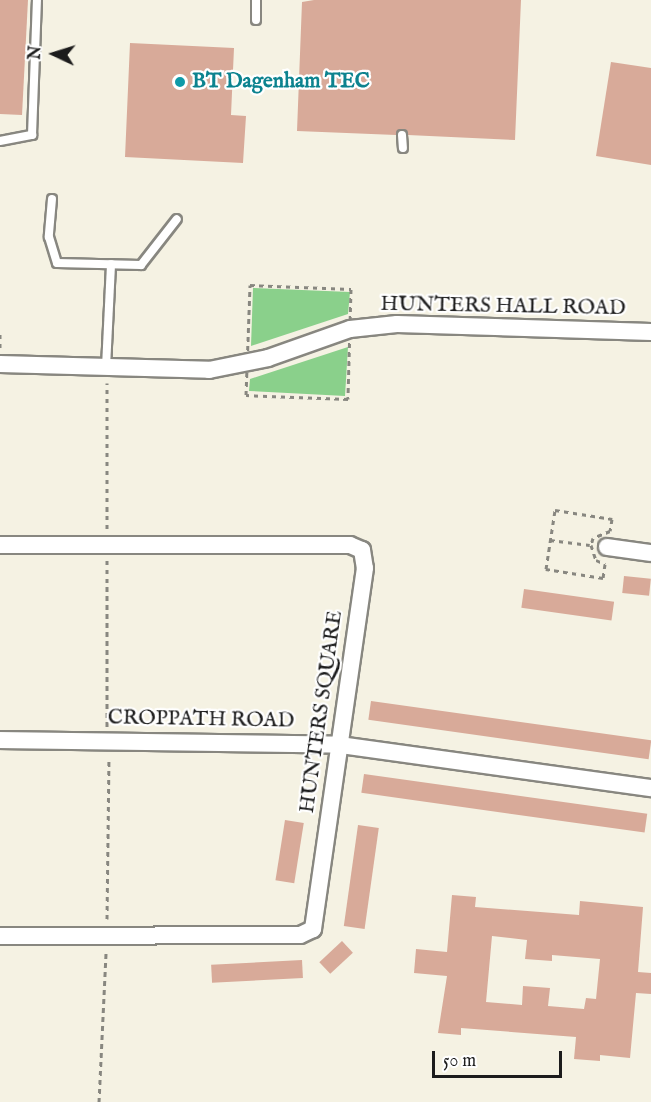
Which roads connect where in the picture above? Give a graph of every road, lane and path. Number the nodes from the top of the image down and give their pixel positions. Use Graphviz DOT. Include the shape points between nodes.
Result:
graph roads {
  1 [pos="37,0"];
  2 [pos="256,0"];
  3 [pos="256,20"];
  4 [pos="402,135"];
  5 [pos="0,141"];
  6 [pos="403,148"];
  7 [pos="52,199"];
  8 [pos="177,219"];
  9 [pos="111,264"];
  10 [pos="651,332"];
  11 [pos="0,364"];
  12 [pos="107,367"];
  13 [pos="550,540"];
  14 [pos="0,545"];
  15 [pos="107,545"];
  16 [pos="599,546"];
  17 [pos="651,553"];
  18 [pos="0,740"];
  19 [pos="108,741"];
  20 [pos="340,746"];
  21 [pos="651,788"];
  22 [pos="107,935"];
  23 [pos="0,936"];
  24 [pos="99,1102"];
  1 -- 5 [label="lane" via="32,135"];
  2 -- 3 [label="lane"];
  4 -- 6 [label="lane"];
  7 -- 9 [label="lane" via="49,237 57,263"];
  8 -- 9 [label="lane" via="141,266"];
  9 -- 12 [label="lane"];
  10 -- 12 [label="street, HUNTERS HALL ROAD" via="397,324 350,329 268,358 209,370"];
  11 -- 12 [label="street, HUNTERS HALL ROAD"];
  12 -- 15 [label="path"];
  13 -- 16 [label="path"];
  13 -- 16 [label="path" via="546,569 603,578 605,564 596,560"];
  13 -- 16 [label="path" via="555,510 612,519 610,531 593,538"];
  14 -- 15 [label="street, HUNTERS SQUARE"];
  15 -- 19 [label="path"];
  15 -- 20 [label="street, HUNTERS SQUARE" via="350,545 362,550 365,568"];
  16 -- 17 [label="street"];
  18 -- 19 [label="street, CROPPATH ROAD"];
  19 -- 20 [label="street, CROPPATH ROAD"];
  19 -- 22 [label="path"];
  20 -- 21 [label="street, CROPPATH ROAD"];
  20 -- 22 [label="street, HUNTERS SQUARE" via="316,921 308,933"];
  22 -- 23 [label="street, HUNTERS SQUARE"];
  22 -- 24 [label="path"];
}
